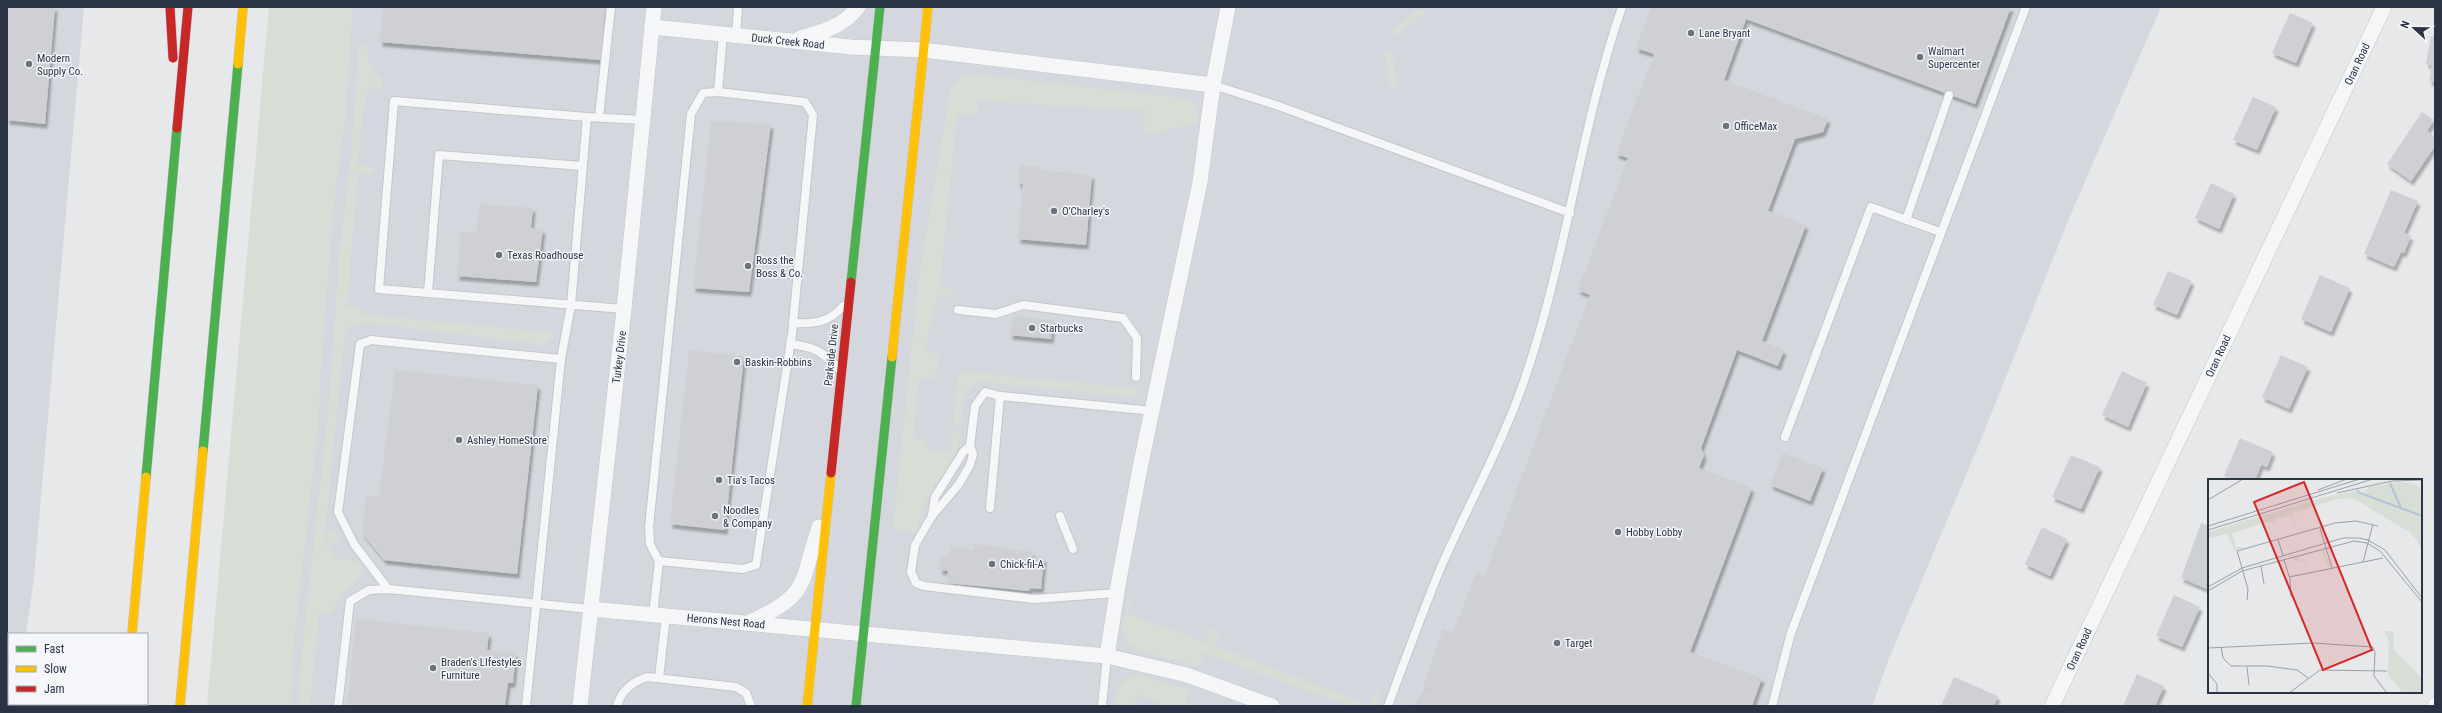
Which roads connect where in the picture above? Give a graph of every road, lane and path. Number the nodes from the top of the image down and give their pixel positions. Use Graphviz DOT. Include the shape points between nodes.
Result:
graph roads {
  1 [pos="170,7"];
  2 [pos="188,7"];
  3 [pos="243,7"];
  4 [pos="611,7"];
  5 [pos="654,7"];
  6 [pos="738,7"];
  7 [pos="858,7"];
  8 [pos="880,7"];
  9 [pos="928,7"];
  10 [pos="1228,7"];
  11 [pos="1622,7"];
  12 [pos="2026,7"];
  13 [pos="2384,7"];
  14 [pos="652,27"];
  15 [pos="729,35"];
  16 [pos="787,41"];
  17 [pos="875,48"];
  18 [pos="923,50"];
  19 [pos="1213,85"];
  20 [pos="718,92"];
  21 [pos="1949,95"];
  22 [pos="586,117"];
  23 [pos="599,117"];
  24 [pos="643,120"];
  25 [pos="178,133"];
  26 [pos="582,166"];
  27 [pos="1570,214"];
  28 [pos="1906,220"];
  29 [pos="1940,232"];
  30 [pos="428,293"];
  31 [pos="849,299"];
  32 [pos="570,304"];
  33 [pos="624,309"];
  34 [pos="958,310"];
  35 [pos="793,323"];
  36 [pos="790,344"];
  37 [pos="561,359"];
  38 [pos="841,372"];
  39 [pos="1136,377"];
  40 [pos="1000,396"];
  41 [pos="1153,411"];
  42 [pos="1786,437"];
  43 [pos="970,446"];
  44 [pos="827,503"];
  45 [pos="990,508"];
  46 [pos="932,516"];
  47 [pos="1060,516"];
  48 [pos="1073,549"];
  49 [pos="659,561"];
  50 [pos="388,588"];
  51 [pos="1117,593"];
  52 [pos="536,605"];
  53 [pos="590,609"];
  54 [pos="659,616"];
  55 [pos="748,623"];
  56 [pos="814,629"];
  57 [pos="132,633"];
  58 [pos="863,634"];
  59 [pos="1107,656"];
  60 [pos="659,678"];
  61 [pos="180,706"];
  62 [pos="338,706"];
  63 [pos="526,706"];
  64 [pos="580,706"];
  65 [pos="617,706"];
  66 [pos="751,706"];
  67 [pos="807,706"];
  68 [pos="856,706"];
  69 [pos="1102,706"];
  70 [pos="1272,706"];
  71 [pos="1388,706"];
  72 [pos="1772,706"];
  73 [pos="2052,706"];
  1 -- 25 [label="main road"];
  2 -- 25 [label="main road"];
  3 -- 61 [label="main road"];
  4 -- 23 [label="lane"];
  5 -- 14 [label="street, Turkey Drive"];
  6 -- 15 [label="lane"];
  7 -- 16 [label="street" via="838,26"];
  8 -- 17 [label="main road, Parkside Drive"];
  9 -- 18 [label="main road"];
  10 -- 19 [label="street"];
  11 -- 27 [label="lane" via="1605,54"];
  12 -- 29 [label="lane"];
  13 -- 73 [label="street, Oran Road"];
  14 -- 15 [label="street, Duck Creek Road"];
  14 -- 24 [label="street, Turkey Drive"];
  15 -- 16 [label="street, Duck Creek Road"];
  15 -- 20 [label="lane"];
  16 -- 17 [label="street, Duck Creek Road"];
  17 -- 18 [label="street, Duck Creek Road"];
  17 -- 31 [label="main road, Parkside Drive"];
  18 -- 19 [label="street, Duck Creek Road"];
  18 -- 58 [label="main road"];
  19 -- 27 [label="lane" via="1276,104"];
  19 -- 41 [label="street" via="1200,182"];
  20 -- 35 [label="lane" via="805,102 813,114"];
  20 -- 49 [label="lane" via="704,93 691,114 649,527 650,544"];
  21 -- 28 [label="lane"];
  22 -- 23 [label="lane"];
  22 -- 26 [label="lane"];
  22 -- 30 [label="lane" via="394,101 378,289"];
  23 -- 24 [label="lane"];
  24 -- 33 [label="street, Turkey Drive"];
  25 -- 57 [label="main road"];
  26 -- 30 [label="lane" via="439,155"];
  26 -- 32 [label="lane"];
  27 -- 71 [label="lane" via="1552,291 1520,390 1489,467 1441,567"];
  28 -- 29 [label="lane"];
  28 -- 42 [label="lane" via="1871,208"];
  29 -- 72 [label="lane" via="1791,633"];
  30 -- 32 [label="lane"];
  31 -- 35 [label="lane" via="836,315 817,324"];
  31 -- 38 [label="main road, Parkside Drive"];
  32 -- 33 [label="lane"];
  32 -- 37 [label="lane"];
  33 -- 53 [label="street, Turkey Drive"];
  34 -- 39 [label="lane" via="996,314 1023,305 1123,318 1138,338"];
  35 -- 36 [label="lane"];
  36 -- 38 [label="lane" via="811,346 822,352"];
  36 -- 49 [label="lane" via="756,565 743,569"];
  37 -- 50 [label="lane" via="372,340 360,344 338,512 354,544"];
  37 -- 52 [label="lane"];
  38 -- 44 [label="main road, Parkside Drive"];
  40 -- 41 [label="lane"];
  40 -- 43 [label="lane" via="985,392 976,401"];
  40 -- 45 [label="lane"];
  41 -- 51 [label="street"];
  43 -- 46 [label="lane" via="964,451 935,497"];
  43 -- 46 [label="lane" via="973,454 970,466 959,484"];
  44 -- 55 [label="street" via="806,575 794,596 777,610"];
  44 -- 56 [label="main road, Parkside Drive"];
  46 -- 51 [label="lane" via="915,545 911,572 913,579 920,584 1034,599"];
  47 -- 48 [label="lane"];
  49 -- 54 [label="lane"];
  50 -- 52 [label="lane"];
  50 -- 62 [label="lane" via="369,590 350,601"];
  51 -- 59 [label="street"];
  52 -- 53 [label="lane"];
  52 -- 63 [label="lane"];
  53 -- 54 [label="street, Herons Nest Road"];
  53 -- 64 [label="street, Turkey Drive"];
  54 -- 55 [label="street, Herons Nest Road"];
  54 -- 60 [label="lane"];
  55 -- 56 [label="street, Herons Nest Road"];
  56 -- 58 [label="street, Herons Nest Road"];
  56 -- 67 [label="main road, Parkside Drive"];
  58 -- 59 [label="street, Herons Nest Road"];
  58 -- 68 [label="main road"];
  59 -- 69 [label="lane"];
  59 -- 70 [label="street, Herons Nest Road" via="1187,675"];
  60 -- 65 [label="lane" via="647,677 636,680 623,693"];
  60 -- 66 [label="lane" via="736,687 746,693"];
}
